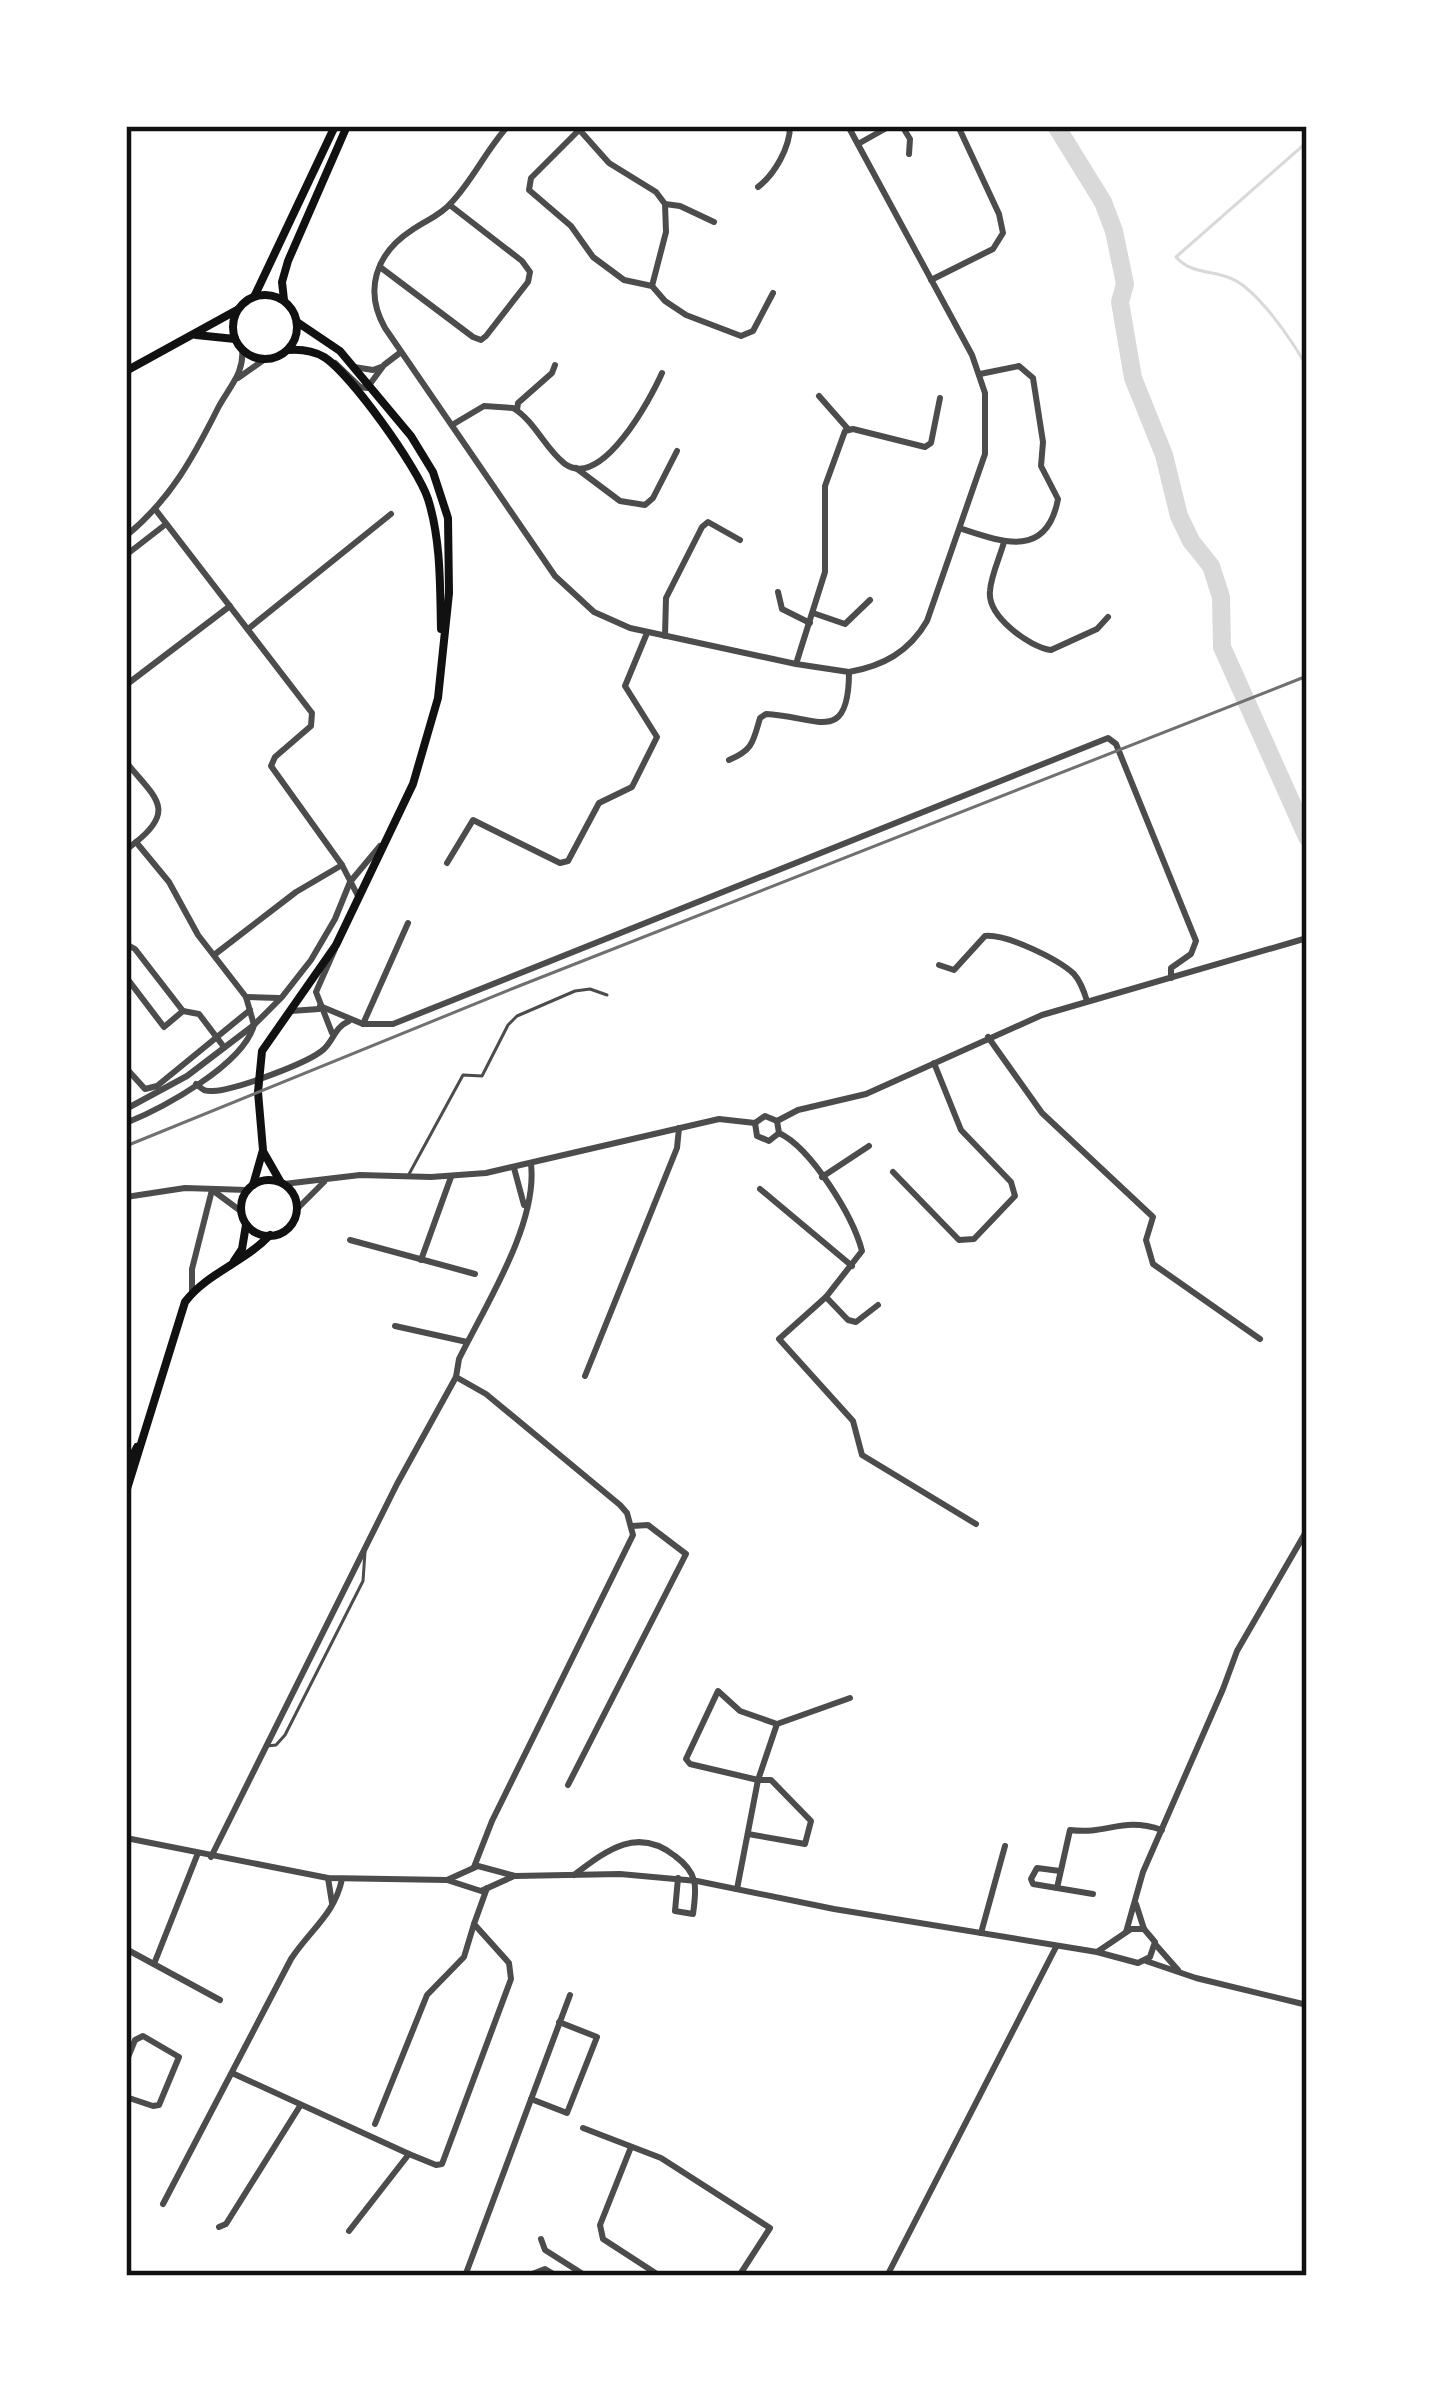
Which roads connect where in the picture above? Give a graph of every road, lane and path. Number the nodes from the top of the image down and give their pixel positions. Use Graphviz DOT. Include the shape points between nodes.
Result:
graph roads {
  1 [pos="334,126"];
  2 [pos="347,126"];
  3 [pos="589,126"];
  4 [pos="790,126"];
  5 [pos="848,126"];
  6 [pos="890,126"];
  7 [pos="902,126"];
  8 [pos="958,126"];
  9 [pos="506,127"];
  10 [pos="579,130"];
  11 [pos="858,144"];
  12 [pos="909,154"];
  13 [pos="758,187"];
  14 [pos="665,204"];
  15 [pos="450,205"];
  16 [pos="714,223"];
  17 [pos="380,267"];
  18 [pos="931,280"];
  19 [pos="652,286"];
  20 [pos="773,293"];
  21 [pos="255,297"];
  22 [pos="284,301"];
  23 [pos="238,309"];
  24 [pos="297,322"];
  25 [pos="190,336"];
  26 [pos="239,344"];
  27 [pos="288,350"];
  28 [pos="401,352"];
  29 [pos="265,359"];
  30 [pos="329,360"];
  31 [pos="384,365"];
  32 [pos="555,365"];
  33 [pos="354,367"];
  34 [pos="126,371"];
  35 [pos="662,373"];
  36 [pos="980,374"];
  37 [pos="235,381"];
  38 [pos="370,386"];
  39 [pos="819,396"];
  40 [pos="940,398"];
  41 [pos="517,410"];
  42 [pos="452,425"];
  43 [pos="848,429"];
  44 [pos="676,451"];
  45 [pos="576,468"];
  46 [pos="155,509"];
  47 [pos="391,514"];
  48 [pos="166,524"];
  49 [pos="961,529"];
  50 [pos="126,536"];
  51 [pos="740,540"];
  52 [pos="1004,542"];
  53 [pos="126,555"];
  54 [pos="778,592"];
  55 [pos="871,600"];
  56 [pos="230,607"];
  57 [pos="813,613"];
  58 [pos="1108,617"];
  59 [pos="810,623"];
  60 [pos="248,628"];
  61 [pos="647,633"];
  62 [pos="664,636"];
  63 [pos="796,664"];
  64 [pos="441,672"];
  65 [pos="849,672"];
  66 [pos="126,685"];
  67 [pos="728,760"];
  68 [pos="126,762"];
  69 [pos="389,833"];
  70 [pos="136,842"];
  71 [pos="126,850"];
  72 [pos="447,863"];
  73 [pos="342,866"];
  74 [pos="350,882"];
  75 [pos="358,898"];
  76 [pos="408,923"];
  77 [pos="1304,939"];
  78 [pos="126,944"];
  79 [pos="336,945"];
  80 [pos="214,955"];
  81 [pos="940,965"];
  82 [pos="126,977"];
  83 [pos="1171,978"];
  84 [pos="607,995"];
  85 [pos="246,997"];
  86 [pos="282,997"];
  87 [pos="1087,1000"];
  88 [pos="321,1008"];
  89 [pos="250,1010"];
  90 [pos="183,1012"];
  91 [pos="288,1012"];
  92 [pos="353,1020"];
  93 [pos="363,1024"];
  94 [pos="254,1025"];
  95 [pos="332,1033"];
  96 [pos="988,1037"];
  97 [pos="218,1038"];
  98 [pos="224,1048"];
  99 [pos="224,1063"];
  100 [pos="934,1063"];
  101 [pos="126,1068"];
  102 [pos="187,1076"];
  103 [pos="196,1084"];
  104 [pos="126,1109"];
  105 [pos="777,1121"];
  106 [pos="126,1123"];
  107 [pos="755,1124"];
  108 [pos="679,1128"];
  109 [pos="778,1133"];
  110 [pos="869,1146"];
  111 [pos="263,1150"];
  112 [pos="531,1164"];
  113 [pos="514,1168"];
  114 [pos="893,1172"];
  115 [pos="407,1177"];
  116 [pos="451,1177"];
  117 [pos="822,1177"];
  118 [pos="324,1182"];
  119 [pos="283,1184"];
  120 [pos="250,1188"];
  121 [pos="760,1189"];
  122 [pos="212,1190"];
  123 [pos="126,1197"];
  124 [pos="297,1209"];
  125 [pos="525,1209"];
  126 [pos="242,1212"];
  127 [pos="246,1223"];
  128 [pos="270,1235"];
  129 [pos="350,1240"];
  130 [pos="421,1259"];
  131 [pos="853,1266"];
  132 [pos="226,1269"];
  133 [pos="475,1274"];
  134 [pos="192,1292"];
  135 [pos="826,1297"];
  136 [pos="878,1305"];
  137 [pos="395,1326"];
  138 [pos="1260,1339"];
  139 [pos="467,1342"];
  140 [pos="585,1376"];
  141 [pos="456,1377"];
  142 [pos="145,1436"];
  143 [pos="137,1448"];
  144 [pos="126,1454"];
  145 [pos="127,1479"];
  146 [pos="976,1524"];
  147 [pos="632,1526"];
  148 [pos="1307,1530"];
  149 [pos="365,1547"];
  150 [pos="850,1698"];
  151 [pos="777,1724"];
  152 [pos="266,1747"];
  153 [pos="758,1780"];
  154 [pos="568,1785"];
  155 [pos="1162,1830"];
  156 [pos="748,1834"];
  157 [pos="126,1838"];
  158 [pos="1005,1846"];
  159 [pos="483,1849"];
  160 [pos="198,1853"];
  161 [pos="211,1857"];
  162 [pos="471,1870"];
  163 [pos="488,1870"];
  164 [pos="1060,1871"];
  165 [pos="574,1875"];
  166 [pos="515,1876"];
  167 [pos="328,1878"];
  168 [pos="342,1879"];
  169 [pos="678,1879"];
  170 [pos="447,1880"];
  171 [pos="697,1881"];
  172 [pos="489,1886"];
  173 [pos="472,1888"];
  174 [pos="1057,1888"];
  175 [pos="737,1889"];
  176 [pos="1094,1894"];
  177 [pos="332,1903"];
  178 [pos="1136,1904"];
  179 [pos="478,1906"];
  180 [pos="474,1924"];
  181 [pos="1144,1929"];
  182 [pos="981,1933"];
  183 [pos="1124,1935"];
  184 [pos="1155,1942"];
  185 [pos="1056,1947"];
  186 [pos="126,1949"];
  187 [pos="1096,1952"];
  188 [pos="1126,1959"];
  189 [pos="1146,1961"];
  190 [pos="154,1964"];
  191 [pos="1180,1972"];
  192 [pos="570,1995"];
  193 [pos="220,2000"];
  194 [pos="1307,2005"];
  195 [pos="560,2022"];
  196 [pos="126,2062"];
  197 [pos="232,2073"];
  198 [pos="126,2097"];
  199 [pos="531,2099"];
  200 [pos="300,2106"];
  201 [pos="376,2124"];
  202 [pos="583,2128"];
  203 [pos="631,2147"];
  204 [pos="409,2154"];
  205 [pos="163,2204"];
  206 [pos="219,2227"];
  207 [pos="350,2231"];
  208 [pos="541,2240"];
  209 [pos="465,2276"];
  210 [pos="527,2276"];
  211 [pos="557,2276"];
  212 [pos="586,2276"];
  213 [pos="660,2276"];
  214 [pos="740,2276"];
  215 [pos="887,2276"];
  1 -- 21 [label="main road"];
  2 -- 22 [label="main road" via="284,272"];
  3 -- 10 [label="street"];
  4 -- 13 [label="street"];
  5 -- 11 [label="street"];
  6 -- 11 [label="street"];
  7 -- 12 [label="street"];
  8 -- 18 [label="street" via="1003,233 993,249"];
  9 -- 15 [label="street"];
  10 -- 14 [label="street"];
  10 -- 19 [label="street" via="531,178 529,190 593,257 624,280"];
  11 -- 18 [label="street"];
  14 -- 16 [label="street"];
  14 -- 19 [label="street"];
  15 -- 17 [label="street" via="401,238"];
  15 -- 17 [label="street" via="530,272 486,336 472,337"];
  17 -- 28 [label="street" via="374,308"];
  18 -- 36 [label="street"];
  19 -- 20 [label="street" via="686,315 746,336"];
  21 -- 22 [label="main road"];
  21 -- 23 [label="main road"];
  22 -- 24 [label="main road"];
  23 -- 25 [label="main road"];
  23 -- 26 [label="main road"];
  24 -- 27 [label="main road"];
  24 -- 33 [label="main road"];
  25 -- 26 [label="main road" via="219,334"];
  25 -- 34 [label="main road"];
  26 -- 29 [label="main road"];
  26 -- 37 [label="street"];
  27 -- 29 [label="main road"];
  27 -- 30 [label="main road"];
  28 -- 31 [label="street"];
  28 -- 42 [label="street"];
  29 -- 37 [label="street"];
  30 -- 38 [label="street" via="360,387"];
  30 -- 64 [label="main road" via="406,458 428,500 440,575"];
  31 -- 33 [label="street"];
  31 -- 38 [label="street"];
  32 -- 41 [label="street"];
  33 -- 38 [label="main road"];
  35 -- 45 [label="street" via="608,455"];
  36 -- 49 [label="street" via="988,434"];
  36 -- 52 [label="street" via="1019,366 1033,377 1041,466 1058,499 1046,530"];
  37 -- 46 [label="street" via="196,455"];
  38 -- 64 [label="main road" via="422,453 445,504 450,570"];
  39 -- 43 [label="street"];
  40 -- 43 [label="street" via="926,447"];
  41 -- 42 [label="street" via="490,404"];
  41 -- 45 [label="street"];
  42 -- 61 [label="street" via="568,591 607,619"];
  43 -- 57 [label="street" via="825,486 828,551"];
  44 -- 45 [label="street" via="645,505 620,501"];
  46 -- 48 [label="street"];
  46 -- 50 [label="street"];
  47 -- 60 [label="street"];
  48 -- 53 [label="street"];
  48 -- 56 [label="street"];
  49 -- 52 [label="street"];
  49 -- 65 [label="street" via="916,638 882,663"];
  51 -- 62 [label="street" via="705,523 666,598"];
  52 -- 58 [label="street" via="991,602 1030,643 1051,650"];
  54 -- 59 [label="street" via="782,609"];
  55 -- 57 [label="street" via="845,624"];
  56 -- 60 [label="street"];
  56 -- 66 [label="street"];
  57 -- 59 [label="street"];
  59 -- 63 [label="street"];
  60 -- 73 [label="street" via="314,719 274,757 272,771"];
  61 -- 62 [label="street"];
  61 -- 72 [label="street" via="625,686 657,737 632,787 599,803 568,861 473,820"];
  62 -- 63 [label="street"];
  63 -- 65 [label="street"];
  64 -- 69 [label="main road" via="425,752"];
  65 -- 67 [label="street" via="842,713 814,723 766,714 748,752"];
  68 -- 70 [label="street" via="160,816"];
  69 -- 74 [label="street"];
  69 -- 75 [label="main road"];
  70 -- 71 [label="street"];
  70 -- 80 [label="street"];
  73 -- 74 [label="street"];
  73 -- 80 [label="street"];
  74 -- 75 [label="street"];
  74 -- 86 [label="street" via="311,960"];
  75 -- 79 [label="main road"];
  76 -- 93 [label="street"];
  77 -- 83 [label="street"];
  78 -- 90 [label="street"];
  79 -- 88 [label="street" via="316,992"];
  79 -- 91 [label="main road"];
  80 -- 85 [label="street"];
  81 -- 87 [label="street" via="954,970 995,935 1069,970"];
  82 -- 90 [label="street" via="164,1027"];
  83 -- 87 [label="street"];
  83 -- 93 [label="street" via="1196,940 1108,739 413,1017"];
  84 -- 115 [label="lane" via="575,991 517,1016 482,1076 464,1075"];
  85 -- 86 [label="street"];
  85 -- 89 [label="street"];
  86 -- 94 [label="street"];
  87 -- 96 [label="street"];
  88 -- 91 [label="street"];
  88 -- 92 [label="street"];
  88 -- 95 [label="street"];
  89 -- 94 [label="street"];
  89 -- 97 [label="street"];
  90 -- 97 [label="street" via="199,1014"];
  91 -- 111 [label="main road" via="260,1062"];
  92 -- 93 [label="street"];
  92 -- 95 [label="street"];
  94 -- 98 [label="street"];
  94 -- 99 [label="street"];
  95 -- 103 [label="street" via="322,1050 248,1082 214,1091"];
  96 -- 100 [label="street"];
  96 -- 138 [label="street" via="1042,1113 1153,1217 1146,1240 1154,1264"];
  97 -- 98 [label="street"];
  97 -- 101 [label="street" via="157,1086 145,1089"];
  98 -- 99 [label="street"];
  98 -- 102 [label="street"];
  99 -- 103 [label="street"];
  100 -- 105 [label="street"];
  100 -- 114 [label="street" via="961,1130 1015,1196 966,1241"];
  102 -- 103 [label="street"];
  102 -- 104 [label="street"];
  103 -- 106 [label="street"];
  105 -- 107 [label="street" via="765,1116"];
  105 -- 109 [label="street"];
  107 -- 108 [label="street" via="729,1118"];
  107 -- 109 [label="street" via="764,1141"];
  108 -- 112 [label="street"];
  108 -- 140 [label="street"];
  109 -- 117 [label="street" via="798,1144"];
  110 -- 117 [label="street"];
  111 -- 119 [label="main road"];
  111 -- 120 [label="main road"];
  112 -- 113 [label="street"];
  112 -- 125 [label="street"];
  113 -- 116 [label="street"];
  113 -- 125 [label="street"];
  115 -- 116 [label="street"];
  115 -- 118 [label="street"];
  116 -- 130 [label="street"];
  117 -- 131 [label="street" via="859,1238"];
  118 -- 119 [label="street"];
  118 -- 124 [label="street"];
  119 -- 120 [label="main road" via="263,1180"];
  119 -- 124 [label="main road"];
  120 -- 122 [label="street"];
  120 -- 126 [label="main road"];
  121 -- 131 [label="street"];
  122 -- 123 [label="street"];
  122 -- 126 [label="street"];
  122 -- 134 [label="street"];
  124 -- 128 [label="main road" via="289,1228"];
  125 -- 139 [label="street"];
  126 -- 127 [label="main road"];
  127 -- 128 [label="main road"];
  127 -- 132 [label="main road" via="242,1250"];
  128 -- 132 [label="main road"];
  129 -- 130 [label="street"];
  130 -- 133 [label="street"];
  131 -- 135 [label="street"];
  132 -- 134 [label="main road"];
  134 -- 142 [label="main road"];
  135 -- 136 [label="street" via="856,1322"];
  135 -- 146 [label="street" via="779,1339 853,1421 862,1455"];
  137 -- 139 [label="street"];
  139 -- 141 [label="street"];
  141 -- 147 [label="street" via="620,1505"];
  141 -- 149 [label="street"];
  142 -- 143 [label="main road"];
  142 -- 145 [label="main road"];
  143 -- 144 [label="street"];
  143 -- 145 [label="main road"];
  147 -- 154 [label="street" via="647,1526 686,1554"];
  147 -- 159 [label="street" via="631,1545"];
  148 -- 155 [label="street" via="1237,1651"];
  149 -- 152 [label="street"];
  149 -- 152 [label="lane" via="363,1581 285,1735"];
  150 -- 151 [label="street"];
  151 -- 153 [label="street"];
  151 -- 153 [label="street" via="740,1711 718,1691 686,1759"];
  152 -- 161 [label="street"];
  153 -- 156 [label="street"];
  153 -- 156 [label="street" via="771,1780 811,1822 805,1844"];
  155 -- 164 [label="street" via="1133,1821 1070,1830"];
  155 -- 178 [label="street"];
  156 -- 175 [label="street"];
  157 -- 160 [label="street"];
  158 -- 182 [label="street"];
  159 -- 162 [label="street"];
  159 -- 163 [label="street"];
  160 -- 161 [label="street"];
  160 -- 190 [label="street"];
  161 -- 167 [label="street"];
  162 -- 163 [label="street"];
  162 -- 170 [label="street"];
  162 -- 173 [label="street"];
  163 -- 166 [label="street"];
  163 -- 172 [label="street"];
  164 -- 174 [label="street"];
  164 -- 174 [label="street" via="1037,1868 1031,1879"];
  165 -- 166 [label="street"];
  165 -- 169 [label="street"];
  165 -- 171 [label="street" via="615,1846 642,1840 671,1852"];
  166 -- 172 [label="street"];
  167 -- 168 [label="street"];
  167 -- 177 [label="street"];
  168 -- 170 [label="street"];
  168 -- 177 [label="street"];
  169 -- 171 [label="street"];
  169 -- 171 [label="street" via="675,1911 693,1913"];
  170 -- 173 [label="street"];
  171 -- 175 [label="street"];
  172 -- 173 [label="street"];
  172 -- 179 [label="street"];
  173 -- 179 [label="street"];
  174 -- 176 [label="street"];
  175 -- 182 [label="street"];
  177 -- 197 [label="street" via="291,1959"];
  178 -- 181 [label="street"];
  178 -- 183 [label="street"];
  179 -- 180 [label="street"];
  180 -- 201 [label="street" via="464,1958 427,1995"];
  180 -- 204 [label="street" via="509,1963 512,1978 447,2158 436,2165"];
  181 -- 183 [label="street"];
  181 -- 184 [label="street"];
  182 -- 185 [label="street"];
  183 -- 187 [label="street"];
  183 -- 188 [label="street"];
  184 -- 189 [label="street"];
  184 -- 191 [label="street"];
  185 -- 187 [label="street"];
  185 -- 215 [label="street"];
  186 -- 190 [label="street"];
  187 -- 188 [label="street"];
  188 -- 189 [label="street"];
  189 -- 191 [label="street"];
  190 -- 193 [label="street"];
  191 -- 194 [label="street"];
  192 -- 195 [label="street"];
  195 -- 199 [label="street"];
  195 -- 199 [label="street" via="597,2037 567,2113"];
  196 -- 198 [label="street" via="142,2036 178,2056 159,2104"];
  197 -- 200 [label="street"];
  197 -- 205 [label="street"];
  199 -- 209 [label="street"];
  200 -- 204 [label="street"];
  200 -- 206 [label="street"];
  202 -- 203 [label="street"];
  203 -- 213 [label="street" via="601,2234"];
  203 -- 214 [label="street" via="770,2228"];
  204 -- 207 [label="street"];
  208 -- 212 [label="street"];
  210 -- 211 [label="street" via="538,2269"];
}
